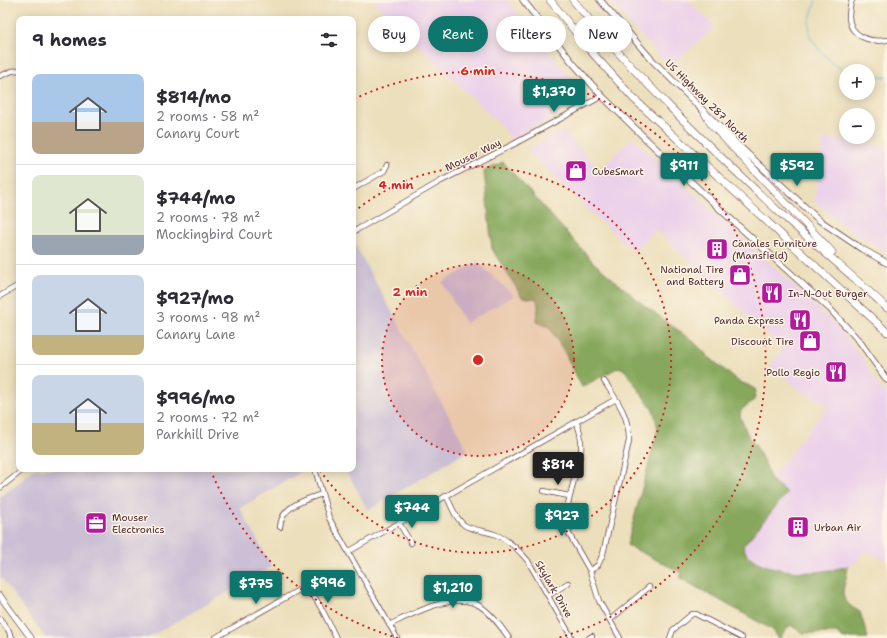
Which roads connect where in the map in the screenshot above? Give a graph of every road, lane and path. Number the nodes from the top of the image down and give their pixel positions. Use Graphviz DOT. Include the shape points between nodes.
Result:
graph roads {
  1 [pos="523,0"];
  2 [pos="550,0"];
  3 [pos="573,0"];
  4 [pos="600,0"];
  5 [pos="852,0"];
  6 [pos="887,40"];
  7 [pos="16,70"];
  8 [pos="0,76"];
  9 [pos="602,96"];
  10 [pos="705,113"];
  11 [pos="387,165"];
  12 [pos="356,187"];
  13 [pos="356,230"];
  14 [pos="887,263"];
  15 [pos="844,268"];
  16 [pos="16,286"];
  17 [pos="0,296"];
  18 [pos="887,308"];
  19 [pos="887,332"];
  20 [pos="881,372"];
  21 [pos="887,375"];
  22 [pos="887,380"];
  23 [pos="604,381"];
  24 [pos="616,399"];
  25 [pos="576,421"];
  26 [pos="20,472"];
  27 [pos="316,472"];
  28 [pos="0,488"];
  29 [pos="544,491"];
  30 [pos="322,494"];
  31 [pos="446,495"];
  32 [pos="569,496"];
  33 [pos="399,523"];
  34 [pos="280,527"];
  35 [pos="411,543"];
  36 [pos="348,552"];
  37 [pos="590,571"];
  38 [pos="568,583"];
  39 [pos="649,587"];
  40 [pos="0,596"];
  41 [pos="548,596"];
  42 [pos="0,619"];
  43 [pos="610,620"];
  44 [pos="389,625"];
  45 [pos="336,636"];
  46 [pos="12,638"];
  47 [pos="31,638"];
  48 [pos="215,638"];
  49 [pos="330,638"];
  50 [pos="397,638"];
  51 [pos="510,638"];
  52 [pos="572,638"];
  53 [pos="620,638"];
  54 [pos="670,638"];
  55 [pos="742,638"];
  1 -- 9 [label="main road"];
  2 -- 19 [label="highway" via="588,48 634,99"];
  3 -- 15 [label="highway" via="619,54 670,107 779,212"];
  4 -- 10 [label="main road, US Highway 287 North" via="652,60"];
  5 -- 6 [label="street" via="849,16 856,34 872,40"];
  7 -- 8 [label="street"];
  9 -- 13 [label="street, Mouser Way" via="441,181"];
  9 -- 20 [label="main road" via="830,309 860,342"];
  10 -- 14 [label="main road, US Highway 287 North" via="819,220"];
  10 -- 15 [label="highway" via="711,124"];
  11 -- 12 [label="street" via="384,171"];
  15 -- 18 [label="highway"];
  16 -- 17 [label="street"];
  20 -- 21 [label="main road"];
  20 -- 22 [label="main road"];
  23 -- 24 [label="street"];
  24 -- 25 [label="street"];
  24 -- 37 [label="street" via="628,425 629,442 603,554 598,565"];
  25 -- 31 [label="street"];
  25 -- 32 [label="street" via="581,431 582,442"];
  26 -- 28 [label="street"];
  27 -- 30 [label="street"];
  29 -- 32 [label="street"];
  30 -- 34 [label="street" via="309,498 284,513"];
  30 -- 36 [label="street" via="329,518"];
  31 -- 33 [label="street"];
  31 -- 41 [label="street, Skylark Drive" via="464,525 496,535 519,551 528,561"];
  32 -- 37 [label="street" via="566,513 569,534"];
  33 -- 35 [label="street"];
  33 -- 36 [label="street"];
  36 -- 44 [label="street"];
  37 -- 43 [label="street" via="599,601"];
  38 -- 41 [label="street"];
  39 -- 43 [label="street"];
  40 -- 47 [label="main road"];
  41 -- 52 [label="street, Skylark Drive"];
  42 -- 46 [label="street"];
  43 -- 53 [label="street"];
  44 -- 50 [label="street"];
  44 -- 51 [label="street" via="450,601 467,601 480,606"];
  45 -- 48 [label="street" via="316,600 304,587"];
  45 -- 49 [label="street"];
  54 -- 55 [label="street" via="673,630 692,614"];
}
